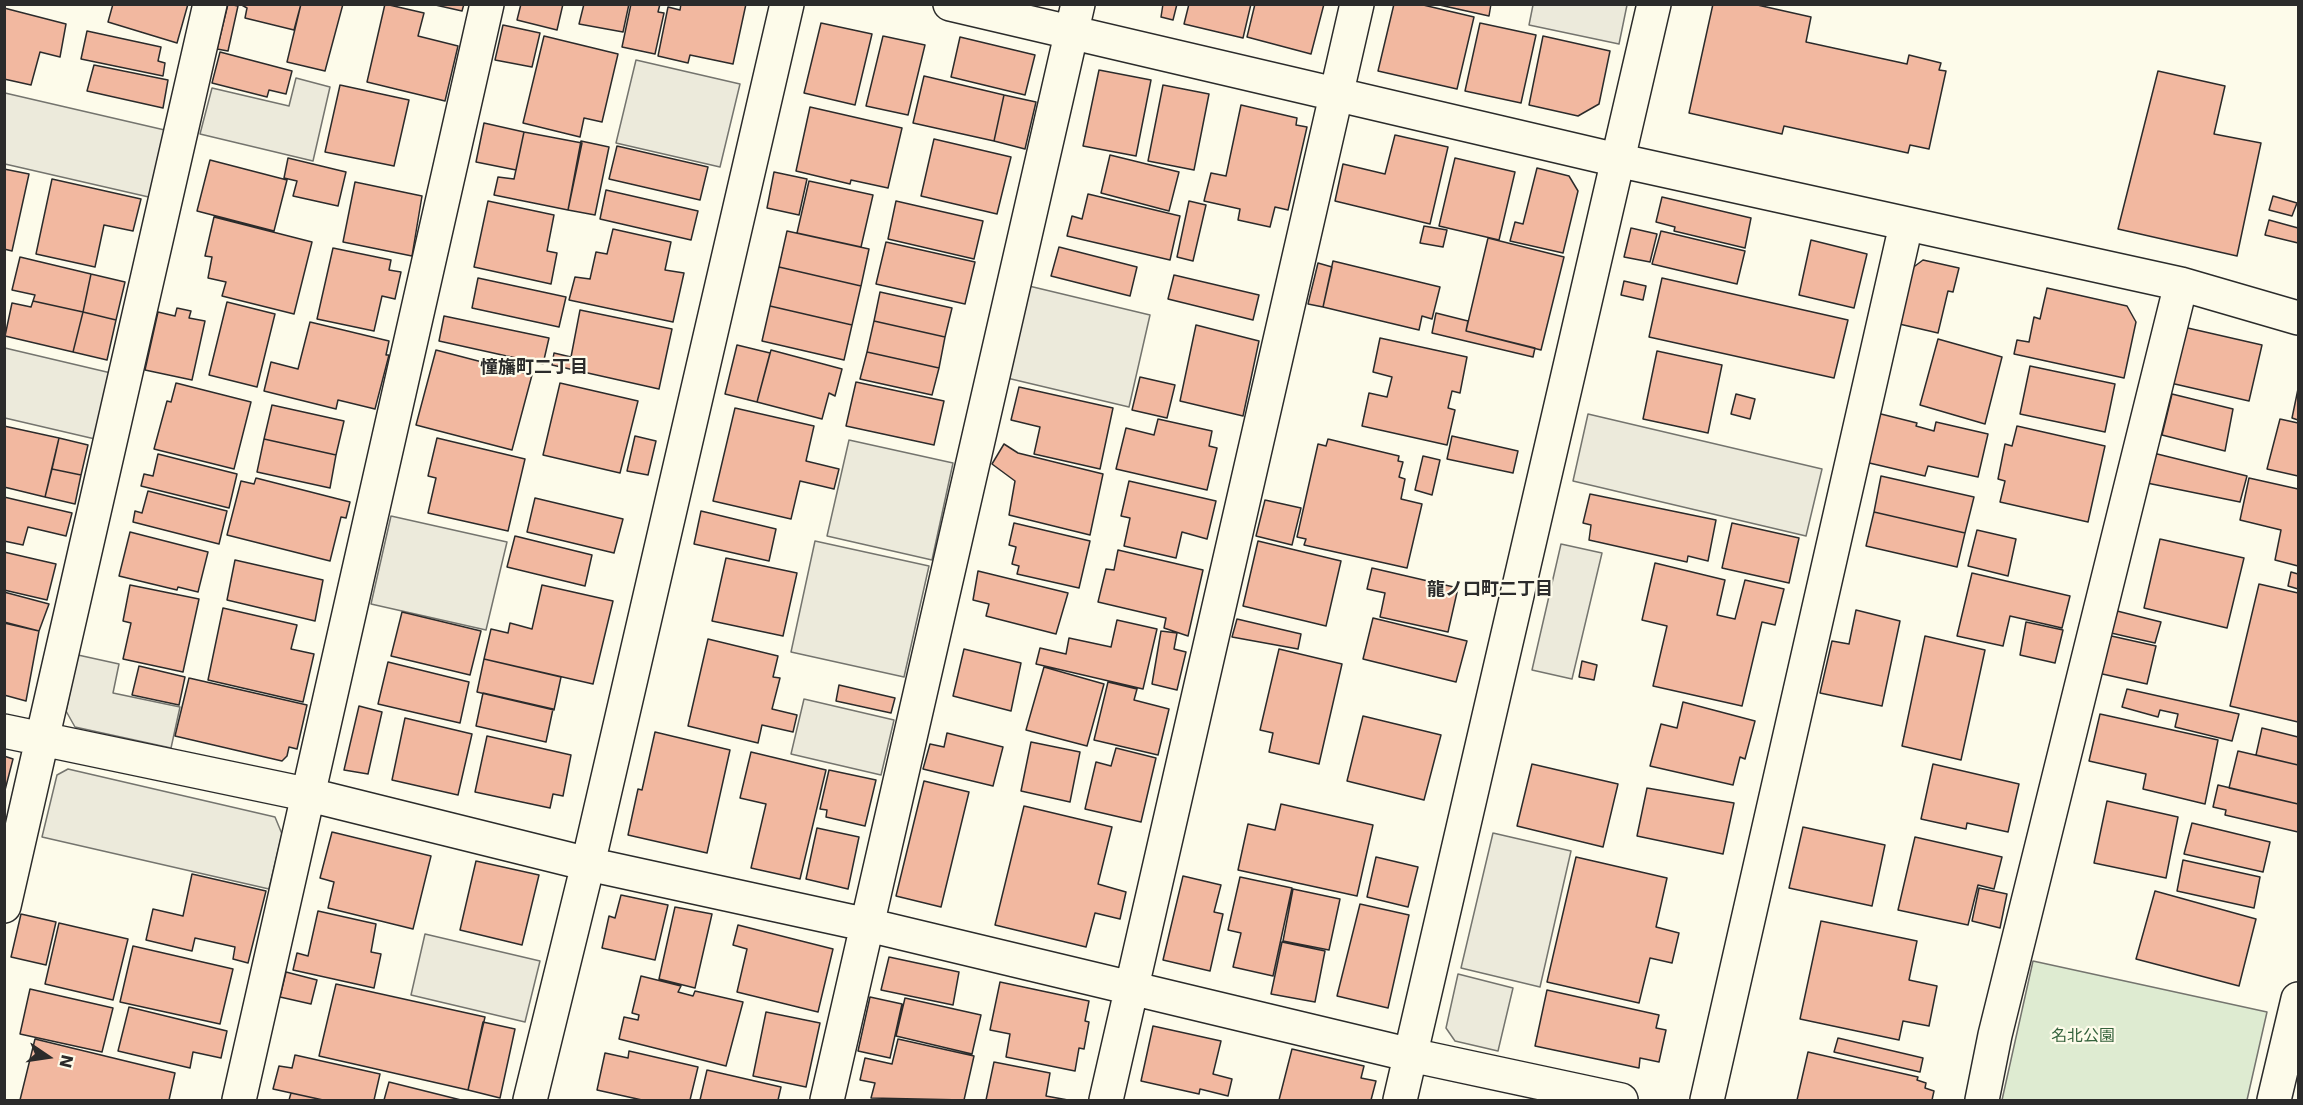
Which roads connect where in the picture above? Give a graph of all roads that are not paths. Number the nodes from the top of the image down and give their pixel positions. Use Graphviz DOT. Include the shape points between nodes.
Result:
graph roads {
  1 [pos="210,4"];
  2 [pos="487,4"];
  3 [pos="787,4"];
  4 [pos="950,4"];
  5 [pos="1357,4"];
  6 [pos="1654,4"];
  7 [pos="1075,19"];
  8 [pos="1337,93"];
  9 [pos="1617,160"];
  10 [pos="1906,225"];
  11 [pos="2181,284"];
  12 [pos="2298,318"];
  13 [pos="4,731"];
  14 [pos="43,740"];
  15 [pos="310,795"];
  16 [pos="588,864"];
  17 [pos="4,906"];
  18 [pos="868,926"];
  19 [pos="1132,989"];
  20 [pos="2298,999"];
  21 [pos="1411,1055"];
  22 [pos="239,1101"];
  23 [pos="530,1101"];
  24 [pos="827,1101"];
  25 [pos="1106,1101"];
  26 [pos="1400,1101"];
  27 [pos="1621,1101"];
  28 [pos="1707,1101"];
  29 [pos="1982,1101"];
  30 [pos="2274,1101"];
  1 -- 14 [label="street"];
  2 -- 15 [label="street"];
  3 -- 16 [label="street"];
  4 -- 7 [label="street"];
  5 -- 8 [label="street"];
  6 -- 9 [label="street"];
  7 -- 8 [label="street"];
  7 -- 18 [label="street"];
  8 -- 9 [label="street"];
  8 -- 19 [label="street"];
  9 -- 10 [label="street"];
  9 -- 21 [label="street"];
  10 -- 11 [label="street"];
  10 -- 28 [label="street"];
  11 -- 12 [label="street"];
  11 -- 29 [label="street"];
  13 -- 14 [label="street"];
  14 -- 15 [label="street"];
  14 -- 17 [label="street"];
  15 -- 16 [label="street"];
  15 -- 22 [label="street"];
  16 -- 18 [label="street"];
  16 -- 23 [label="street"];
  18 -- 19 [label="street"];
  18 -- 24 [label="street"];
  19 -- 21 [label="street"];
  19 -- 25 [label="street"];
  20 -- 30 [label="street"];
  21 -- 26 [label="street"];
  21 -- 27 [label="street"];
}
